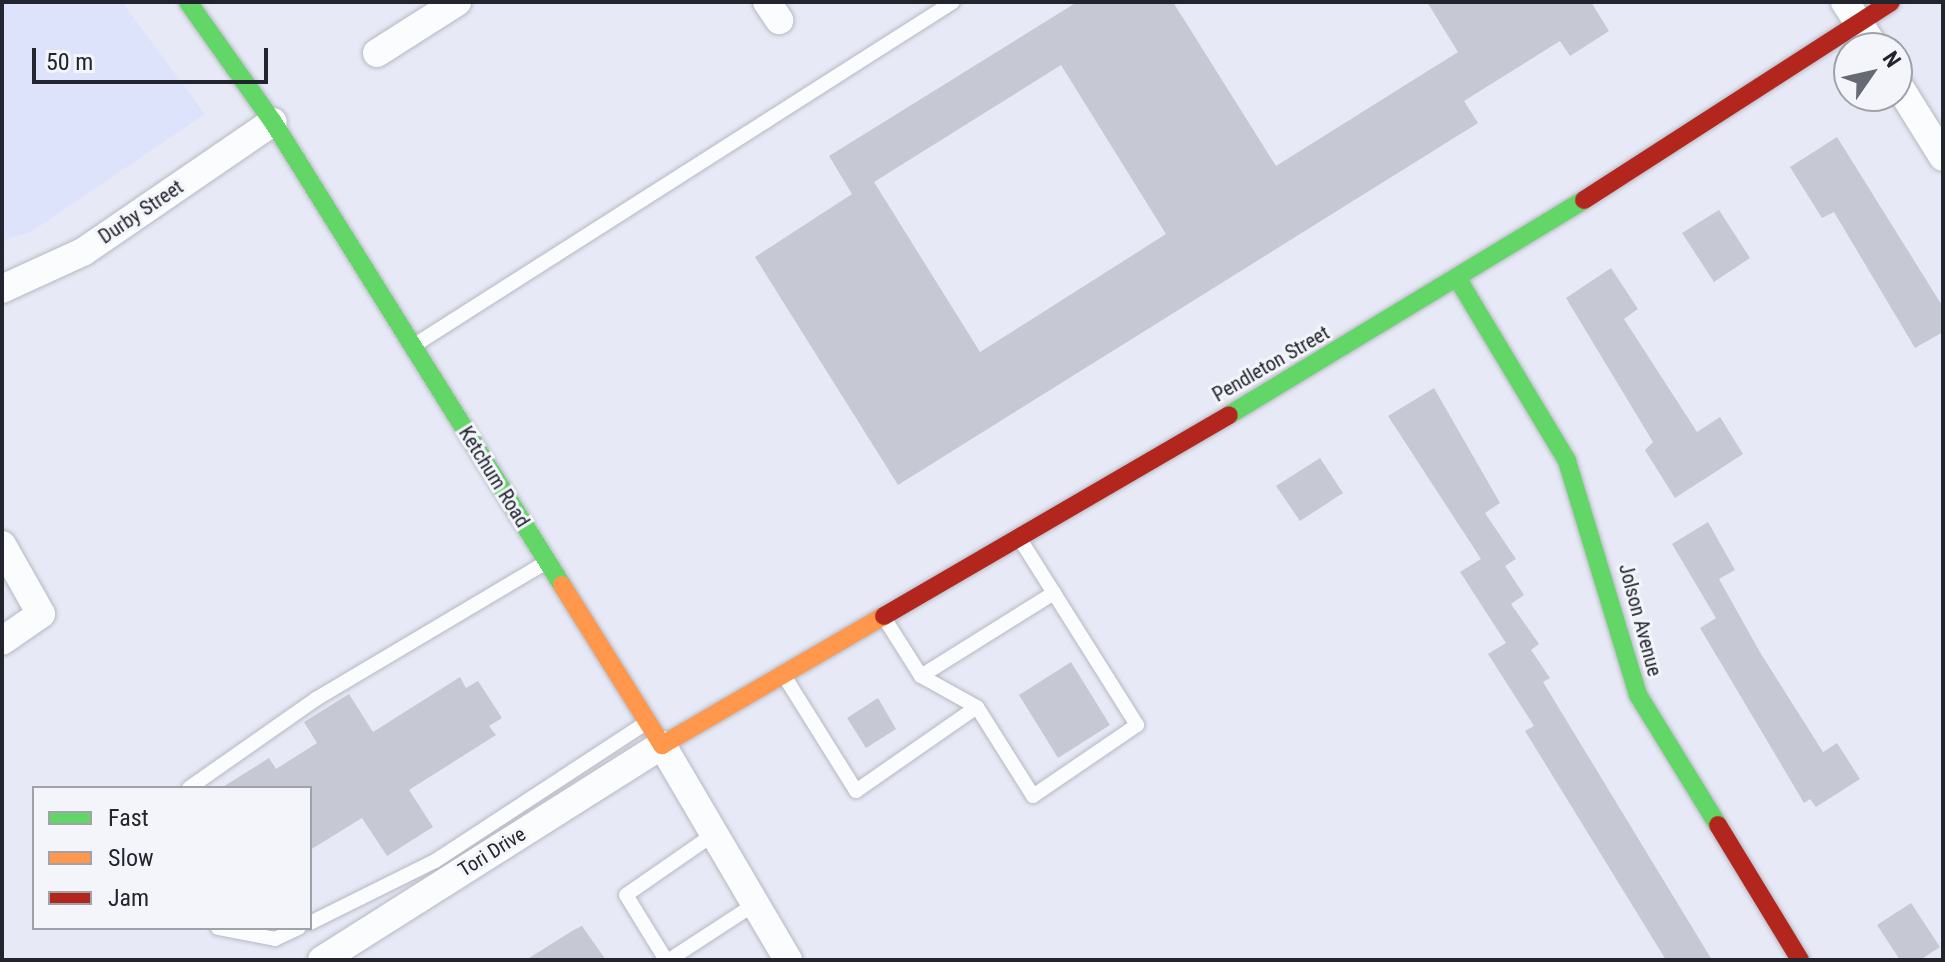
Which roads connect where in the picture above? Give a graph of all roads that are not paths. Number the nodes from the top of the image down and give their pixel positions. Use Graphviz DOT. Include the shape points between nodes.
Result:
graph roads {
  1 [pos="188,2"];
  2 [pos="457,2"];
  3 [pos="953,2"];
  4 [pos="1891,2"];
  5 [pos="1852,12"];
  6 [pos="1865,32"];
  7 [pos="377,53"];
  8 [pos="1913,109"];
  9 [pos="273,122"];
  10 [pos="1943,157"];
  11 [pos="1459,281"];
  12 [pos="2,289"];
  13 [pos="412,346"];
  14 [pos="1019,537"];
  15 [pos="2,545"];
  16 [pos="548,562"];
  17 [pos="1054,593"];
  18 [pos="883,616"];
  19 [pos="2,641"];
  20 [pos="783,674"];
  21 [pos="921,676"];
  22 [pos="977,707"];
  23 [pos="655,733"];
  24 [pos="192,786"];
  25 [pos="714,834"];
  26 [pos="755,904"];
  27 [pos="312,922"];
  28 [pos="228,930"];
  29 [pos="295,930"];
  30 [pos="322,960"];
  31 [pos="667,960"];
  32 [pos="788,960"];
  33 [pos="1800,960"];
  1 -- 9 [label="main road, Ketchum Road"];
  2 -- 7 [label="street"];
  3 -- 13 [label="lane"];
  4 -- 5 [label="main road, Pendleton Street"];
  5 -- 6 [label="street"];
  5 -- 11 [label="main road, Pendleton Street"];
  8 -- 10 [label="street"];
  9 -- 12 [label="street, Durby Street" via="83,252"];
  9 -- 13 [label="main road, Ketchum Road"];
  11 -- 14 [label="main road, Pendleton Street"];
  11 -- 33 [label="main road, Jolson Avenue" via="1567,461 1638,695"];
  13 -- 16 [label="main road, Ketchum Road"];
  14 -- 17 [label="lane"];
  14 -- 18 [label="main road, Pendleton Street"];
  15 -- 19 [label="street" via="41,614"];
  16 -- 23 [label="main road, Ketchum Road"];
  16 -- 24 [label="lane" via="316,699"];
  17 -- 21 [label="lane"];
  17 -- 22 [label="lane" via="1137,725 1033,796"];
  18 -- 20 [label="main road, Pendleton Street"];
  18 -- 21 [label="lane"];
  20 -- 22 [label="lane" via="856,791"];
  20 -- 23 [label="main road, Pendleton Street"];
  21 -- 22 [label="lane"];
  23 -- 25 [label="street, Ketchum Road"];
  23 -- 27 [label="lane" via="435,861"];
  23 -- 30 [label="street, Tori Drive"];
  25 -- 26 [label="street, Ketchum Road"];
  25 -- 31 [label="lane" via="626,895"];
  26 -- 31 [label="lane"];
  26 -- 32 [label="street, Ketchum Road"];
  28 -- 29 [label="lane" via="275,939"];
}
